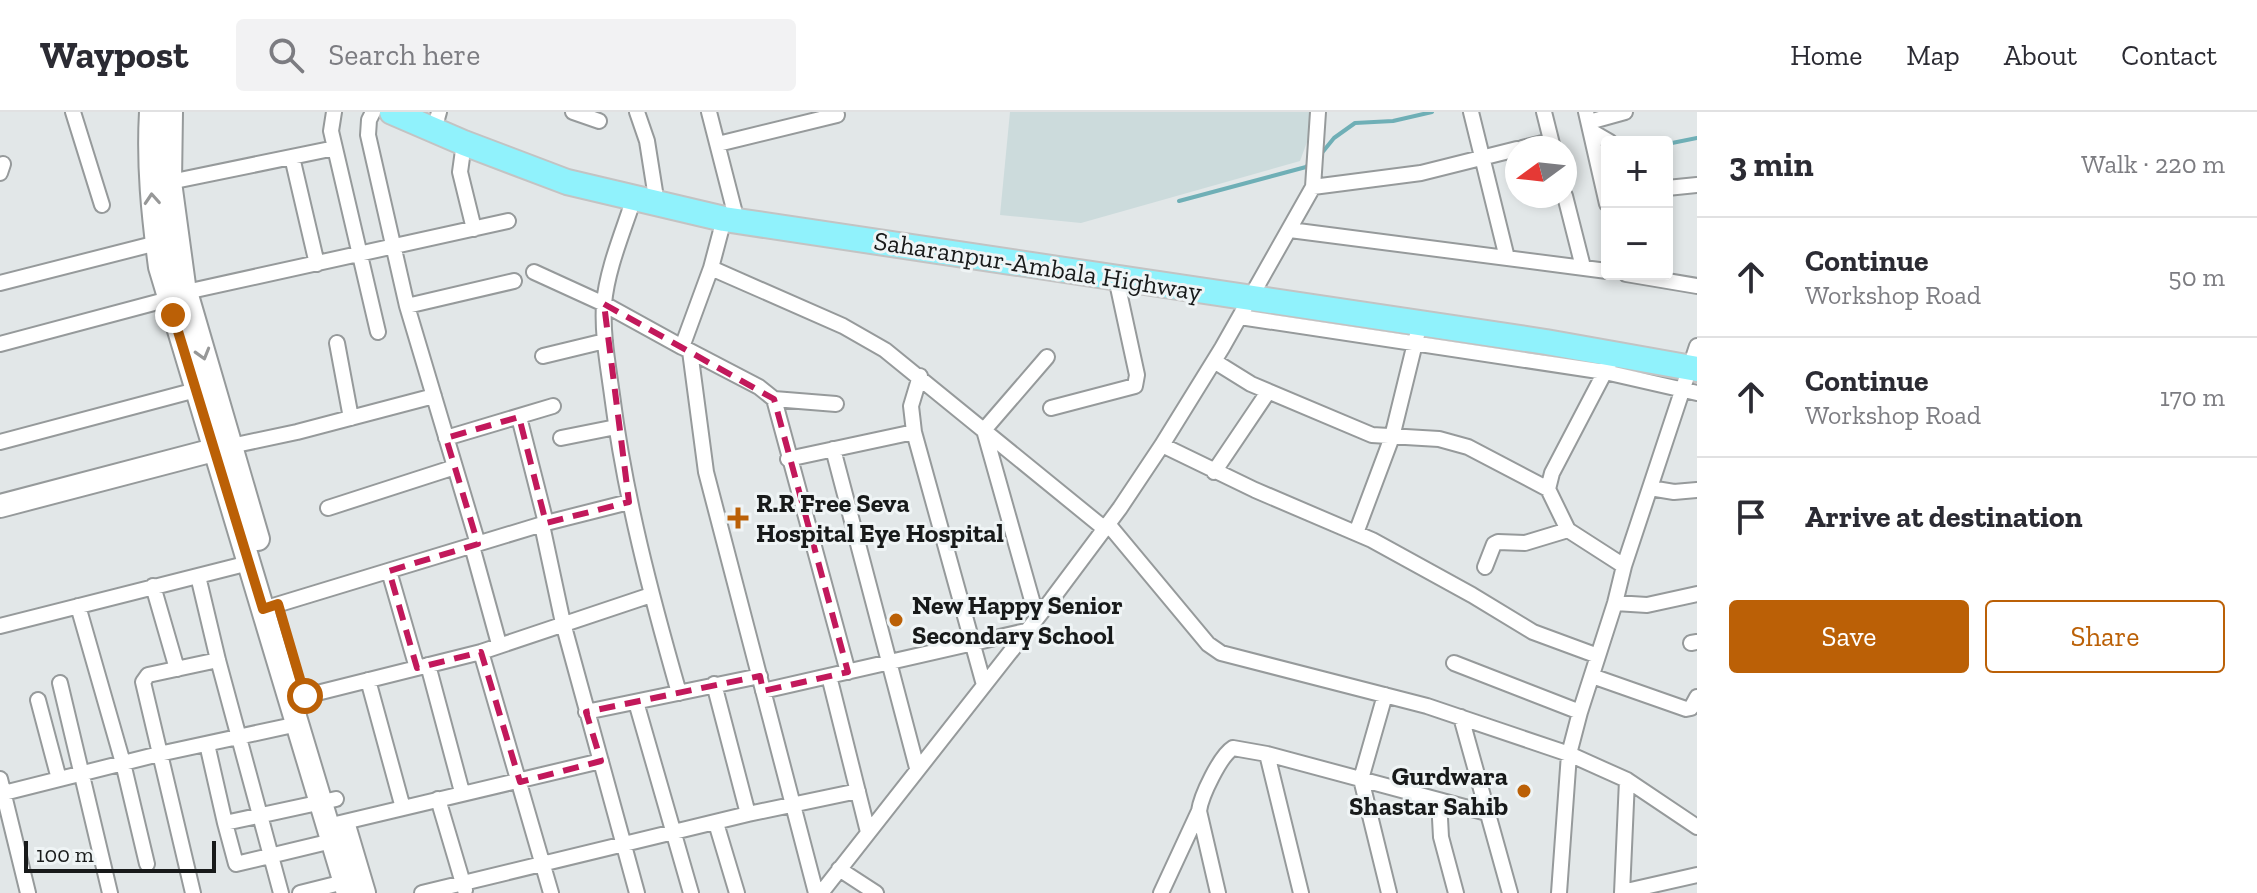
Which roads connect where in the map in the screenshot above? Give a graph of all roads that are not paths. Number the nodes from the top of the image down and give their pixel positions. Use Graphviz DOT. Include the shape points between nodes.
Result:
graph roads {
  1 [pos="73,112"];
  2 [pos="151,112"];
  3 [pos="171,112"];
  4 [pos="334,112"];
  5 [pos="373,112"];
  6 [pos="392,112"];
  7 [pos="573,112"];
  8 [pos="637,112"];
  9 [pos="709,112"];
  10 [pos="1318,112"];
  11 [pos="1471,112"];
  12 [pos="1544,112"];
  13 [pos="1625,112"];
  14 [pos="837,115"];
  15 [pos="437,121"];
  16 [pos="599,121"];
  17 [pos="1589,122"];
  18 [pos="1550,136"];
  19 [pos="1604,136"];
  20 [pos="464,143"];
  21 [pos="718,144"];
  22 [pos="335,148"];
  23 [pos="1505,152"];
  24 [pos="292,157"];
  25 [pos="1482,157"];
  26 [pos="1601,175"];
  27 [pos="170,182"];
  28 [pos="1697,185"];
  29 [pos="1313,187"];
  30 [pos="1673,187"];
  31 [pos="645,201"];
  32 [pos="102,205"];
  33 [pos="1568,208"];
  34 [pos="730,220"];
  35 [pos="508,221"];
  36 [pos="474,229"];
  37 [pos="1290,230"];
  38 [pos="157,243"];
  39 [pos="393,246"];
  40 [pos="360,255"];
  41 [pos="1507,258"];
  42 [pos="317,264"];
  43 [pos="1583,267"];
  44 [pos="711,268"];
  45 [pos="1601,270"];
  46 [pos="534,272"];
  47 [pos="1116,278"];
  48 [pos="1662,280"];
  49 [pos="514,281"];
  50 [pos="0,283"];
  51 [pos="1697,286"];
  52 [pos="177,295"];
  53 [pos="604,304"];
  54 [pos="407,306"];
  55 [pos="1246,308"];
  56 [pos="378,332"];
  57 [pos="1417,333"];
  58 [pos="605,341"];
  59 [pos="337,343"];
  60 [pos="0,344"];
  61 [pos="686,349"];
  62 [pos="543,356"];
  63 [pos="1047,357"];
  64 [pos="1214,361"];
  65 [pos="1610,362"];
  66 [pos="1693,372"];
  67 [pos="920,376"];
  68 [pos="196,390"];
  69 [pos="1268,392"];
  70 [pos="434,396"];
  71 [pos="774,399"];
  72 [pos="836,404"];
  73 [pos="553,406"];
  74 [pos="1051,408"];
  75 [pos="519,417"];
  76 [pos="351,418"];
  77 [pos="616,427"];
  78 [pos="984,430"];
  79 [pos="914,432"];
  80 [pos="1392,437"];
  81 [pos="446,438"];
  82 [pos="561,438"];
  83 [pos="0,442"];
  84 [pos="1162,445"];
  85 [pos="223,448"];
  86 [pos="833,449"];
  87 [pos="788,459"];
  88 [pos="455,467"];
  89 [pos="1214,472"];
  90 [pos="1650,488"];
  91 [pos="1548,489"];
  92 [pos="1697,490"];
  93 [pos="629,502"];
  94 [pos="0,506"];
  95 [pos="328,508"];
  96 [pos="544,524"];
  97 [pos="1106,526"];
  98 [pos="1568,530"];
  99 [pos="1356,533"];
  100 [pos="475,545"];
  101 [pos="249,563"];
  102 [pos="1624,566"];
  103 [pos="1485,567"];
  104 [pos="389,571"];
  105 [pos="198,576"];
  106 [pos="153,586"];
  107 [pos="1697,594"];
  108 [pos="651,595"];
  109 [pos="1615,603"];
  110 [pos="78,606"];
  111 [pos="270,607"];
  112 [pos="1037,618"];
  113 [pos="563,623"];
  114 [pos="0,626"];
  115 [pos="1026,631"];
  116 [pos="974,643"];
  117 [pos="499,644"];
  118 [pos="481,652"];
  119 [pos="1598,656"];
  120 [pos="218,660"];
  121 [pos="1454,663"];
  122 [pos="892,664"];
  123 [pos="423,667"];
  124 [pos="177,669"];
  125 [pos="848,672"];
  126 [pos="829,676"];
  127 [pos="1592,676"];
  128 [pos="368,680"];
  129 [pos="60,683"];
  130 [pos="762,683"];
  131 [pos="714,684"];
  132 [pos="984,685"];
  133 [pos="679,693"];
  134 [pos="1385,695"];
  135 [pos="305,696"];
  136 [pos="1697,697"];
  137 [pos="38,700"];
  138 [pos="636,702"];
  139 [pos="586,712"];
  140 [pos="1580,712"];
  141 [pos="1461,717"];
  142 [pos="298,724"];
  143 [pos="238,736"];
  144 [pos="207,744"];
  145 [pos="159,754"];
  146 [pos="1267,754"];
  147 [pos="1569,754"];
  148 [pos="601,761"];
  149 [pos="123,763"];
  150 [pos="917,768"];
  151 [pos="82,773"];
  152 [pos="59,779"];
  153 [pos="1361,779"];
  154 [pos="1627,780"];
  155 [pos="520,782"];
  156 [pos="1,789"];
  157 [pos="858,791"];
  158 [pos="462,792"];
  159 [pos="438,799"];
  160 [pos="328,800"];
  161 [pos="1439,800"];
  162 [pos="793,807"];
  163 [pos="403,808"];
  164 [pos="1199,811"];
  165 [pos="1487,813"];
  166 [pos="748,814"];
  167 [pos="260,816"];
  168 [pos="225,823"];
  169 [pos="716,823"];
  170 [pos="1697,827"];
  171 [pos="334,830"];
  172 [pos="868,832"];
  173 [pos="674,833"];
  174 [pos="624,846"];
  175 [pos="271,857"];
  176 [pos="147,864"];
  177 [pos="543,865"];
  178 [pos="839,869"];
  179 [pos="1697,875"];
  180 [pos="1673,887"];
  181 [pos="352,889"];
  182 [pos="465,889"];
  183 [pos="1622,892"];
  184 [pos="28,893"];
  185 [pos="110,893"];
  186 [pos="193,893"];
  187 [pos="281,893"];
  188 [pos="300,893"];
  189 [pos="422,893"];
  190 [pos="551,893"];
  191 [pos="637,893"];
  192 [pos="691,893"];
  193 [pos="737,893"];
  194 [pos="818,893"];
  195 [pos="876,893"];
  196 [pos="1161,893"];
  197 [pos="1218,893"];
  198 [pos="1301,893"];
  199 [pos="1389,893"];
  200 [pos="1456,893"];
  201 [pos="1510,893"];
  202 [pos="1559,893"];
  1 -- 32 [label="street"];
  38 -- 2 [label="main road, one-way"];
  3 -- 27 [label="main road"];
  4 -- 22 [label="street" via="330,122"];
  5 -- 39 [label="street" via="368,135"];
  6 -- 15 [label="main road, Saharanpur-Ambala Highway"];
  7 -- 16 [label="street"];
  8 -- 31 [label="street" via="647,141"];
  9 -- 21 [label="street"];
  10 -- 29 [label="street"];
  11 -- 25 [label="street"];
  12 -- 18 [label="street"];
  13 -- 17 [label="street"];
  14 -- 21 [label="street"];
  15 -- 20 [label="main road, Saharanpur-Ambala Highway"];
  17 -- 19 [label="street"];
  17 -- 26 [label="street"];
  20 -- 31 [label="main road, Saharanpur-Ambala Highway" via="567,182"];
  20 -- 36 [label="street" via="460,172"];
  21 -- 34 [label="street"];
  22 -- 24 [label="street"];
  22 -- 40 [label="street"];
  23 -- 25 [label="street"];
  24 -- 27 [label="street"];
  24 -- 42 [label="street"];
  25 -- 29 [label="street" via="1404,176"];
  25 -- 41 [label="street"];
  27 -- 52 [label="main road"];
  28 -- 30 [label="street"];
  29 -- 37 [label="street"];
  31 -- 34 [label="main road, Saharanpur-Ambala Highway"];
  31 -- 53 [label="street" via="608,279"];
  33 -- 43 [label="street"];
  34 -- 44 [label="street"];
  34 -- 47 [label="main road, Saharanpur-Ambala Highway"];
  35 -- 36 [label="street"];
  36 -- 39 [label="street"];
  37 -- 41 [label="street"];
  37 -- 55 [label="street"];
  38 -- 50 [label="street"];
  38 -- 52 [label="main road"];
  39 -- 40 [label="street"];
  39 -- 54 [label="street"];
  40 -- 42 [label="street"];
  40 -- 56 [label="street"];
  41 -- 43 [label="street"];
  42 -- 52 [label="street"];
  43 -- 45 [label="street"];
  44 -- 61 [label="street"];
  44 -- 67 [label="street" via="843,326"];
  46 -- 53 [label="street"];
  47 -- 55 [label="main road, Saharanpur-Ambala Highway"];
  47 -- 74 [label="street" via="1135,386"];
  48 -- 51 [label="street"];
  49 -- 54 [label="street"];
  52 -- 60 [label="street"];
  52 -- 68 [label="main road"];
  52 -- 85 [label="main road, one-way"];
  53 -- 58 [label="street"];
  53 -- 61 [label="street"];
  54 -- 70 [label="street"];
  55 -- 57 [label="main road, Saharanpur-Ambala Highway"];
  55 -- 64 [label="street"];
  57 -- 65 [label="main road, Saharanpur-Ambala Highway"];
  57 -- 80 [label="street"];
  58 -- 62 [label="street"];
  58 -- 77 [label="street"];
  59 -- 76 [label="street"];
  61 -- 71 [label="street"];
  61 -- 130 [label="street" via="706,472"];
  63 -- 78 [label="street"];
  64 -- 69 [label="street"];
  64 -- 84 [label="street"];
  65 -- 66 [label="main road, Saharanpur-Ambala Highway"];
  65 -- 91 [label="street"];
  66 -- 90 [label="street"];
  67 -- 78 [label="street"];
  67 -- 79 [label="street" via="911,406"];
  68 -- 83 [label="street"];
  68 -- 85 [label="main road"];
  69 -- 80 [label="street" via="1364,432"];
  69 -- 89 [label="street"];
  70 -- 76 [label="street"];
  70 -- 81 [label="street"];
  71 -- 72 [label="street"];
  71 -- 87 [label="street"];
  73 -- 75 [label="street"];
  75 -- 81 [label="street"];
  75 -- 96 [label="street"];
  76 -- 85 [label="street"];
  77 -- 82 [label="street"];
  77 -- 93 [label="street"];
  78 -- 97 [label="street"];
  78 -- 112 [label="street"];
  79 -- 86 [label="street"];
  79 -- 116 [label="street"];
  80 -- 91 [label="street" via="1453,442"];
  80 -- 99 [label="street"];
  81 -- 88 [label="street"];
  84 -- 89 [label="street"];
  84 -- 97 [label="street"];
  85 -- 94 [label="main road"];
  85 -- 101 [label="main road"];
  85 -- 111 [label="main road"];
  86 -- 87 [label="street"];
  86 -- 122 [label="street"];
  87 -- 125 [label="street"];
  88 -- 95 [label="street"];
  88 -- 100 [label="street"];
  89 -- 99 [label="street"];
  90 -- 92 [label="street"];
  90 -- 102 [label="street"];
  91 -- 98 [label="street"];
  93 -- 96 [label="street"];
  93 -- 108 [label="street"];
  96 -- 100 [label="street"];
  96 -- 113 [label="street"];
  97 -- 112 [label="street"];
  97 -- 134 [label="street" via="1221,653"];
  98 -- 102 [label="street"];
  98 -- 103 [label="street" via="1525,543 1498,542"];
  99 -- 119 [label="street" via="1533,632"];
  100 -- 104 [label="street"];
  100 -- 117 [label="street"];
  101 -- 105 [label="street"];
  101 -- 111 [label="main road"];
  102 -- 109 [label="street"];
  104 -- 111 [label="street"];
  104 -- 123 [label="street"];
  105 -- 106 [label="street"];
  105 -- 120 [label="street"];
  106 -- 110 [label="street"];
  106 -- 124 [label="street"];
  107 -- 109 [label="street" via="1647,605"];
  108 -- 113 [label="street"];
  108 -- 133 [label="street"];
  109 -- 119 [label="street"];
  110 -- 114 [label="street"];
  110 -- 149 [label="street"];
  111 -- 135 [label="main road"];
  111 -- 142 [label="main road"];
  112 -- 115 [label="street"];
  113 -- 117 [label="street"];
  113 -- 139 [label="street"];
  115 -- 116 [label="street"];
  115 -- 132 [label="street"];
  116 -- 122 [label="street"];
  116 -- 132 [label="street"];
  117 -- 118 [label="street"];
  118 -- 123 [label="street"];
  118 -- 155 [label="street"];
  119 -- 127 [label="street"];
  120 -- 124 [label="street"];
  120 -- 143 [label="street"];
  121 -- 140 [label="street"];
  122 -- 125 [label="street"];
  122 -- 150 [label="street"];
  123 -- 128 [label="street"];
  123 -- 158 [label="street"];
  124 -- 145 [label="street" via="148,675 143,682"];
  125 -- 126 [label="street"];
  126 -- 130 [label="street"];
  126 -- 157 [label="street"];
  127 -- 136 [label="street" via="1686,709"];
  127 -- 140 [label="street"];
  128 -- 135 [label="street"];
  128 -- 163 [label="street"];
  129 -- 151 [label="street"];
  130 -- 131 [label="street"];
  130 -- 162 [label="street"];
  131 -- 133 [label="street"];
  131 -- 166 [label="street"];
  132 -- 150 [label="street"];
  133 -- 138 [label="street"];
  134 -- 141 [label="street"];
  134 -- 153 [label="street"];
  135 -- 160 [label="main road"];
  137 -- 152 [label="street"];
  138 -- 139 [label="street"];
  138 -- 173 [label="street"];
  139 -- 148 [label="street"];
  140 -- 147 [label="street"];
  141 -- 147 [label="street"];
  141 -- 165 [label="street"];
  142 -- 143 [label="street"];
  142 -- 160 [label="main road"];
  143 -- 144 [label="street"];
  143 -- 167 [label="street"];
  144 -- 145 [label="street"];
  144 -- 168 [label="street"];
  145 -- 149 [label="street"];
  145 -- 186 [label="street"];
  146 -- 153 [label="street"];
  146 -- 164 [label="street" via="1239,747 1228,750"];
  146 -- 198 [label="street"];
  147 -- 154 [label="street"];
  147 -- 202 [label="street"];
  148 -- 155 [label="street"];
  148 -- 174 [label="street"];
  149 -- 151 [label="street"];
  149 -- 176 [label="street"];
  150 -- 172 [label="street"];
  151 -- 152 [label="street"];
  151 -- 185 [label="street"];
  152 -- 156 [label="street"];
  153 -- 161 [label="street"];
  153 -- 199 [label="street"];
  154 -- 170 [label="street"];
  154 -- 183 [label="street"];
  155 -- 158 [label="street"];
  155 -- 177 [label="street"];
  156 -- 184 [label="street"];
  157 -- 162 [label="street"];
  157 -- 172 [label="street"];
  158 -- 159 [label="street"];
  159 -- 163 [label="street"];
  159 -- 182 [label="street"];
  160 -- 167 [label="street"];
  160 -- 171 [label="main road"];
  161 -- 165 [label="street"];
  161 -- 200 [label="street" via="1441,837"];
  162 -- 166 [label="street"];
  162 -- 194 [label="street"];
  163 -- 171 [label="street"];
  164 -- 196 [label="street"];
  164 -- 197 [label="street"];
  165 -- 201 [label="street"];
  166 -- 169 [label="street"];
  167 -- 168 [label="street"];
  167 -- 175 [label="street"];
  168 -- 175 [label="street" via="236,864"];
  169 -- 173 [label="street"];
  169 -- 193 [label="street"];
  171 -- 175 [label="street"];
  171 -- 181 [label="main road"];
  172 -- 178 [label="street"];
  173 -- 174 [label="street"];
  173 -- 192 [label="street"];
  174 -- 177 [label="street"];
  174 -- 191 [label="street"];
  175 -- 187 [label="street"];
  177 -- 182 [label="street"];
  177 -- 190 [label="street"];
  178 -- 194 [label="street"];
  178 -- 195 [label="street"];
  179 -- 180 [label="street"];
  180 -- 183 [label="street"];
  181 -- 188 [label="street"];
  182 -- 189 [label="street"];
}
